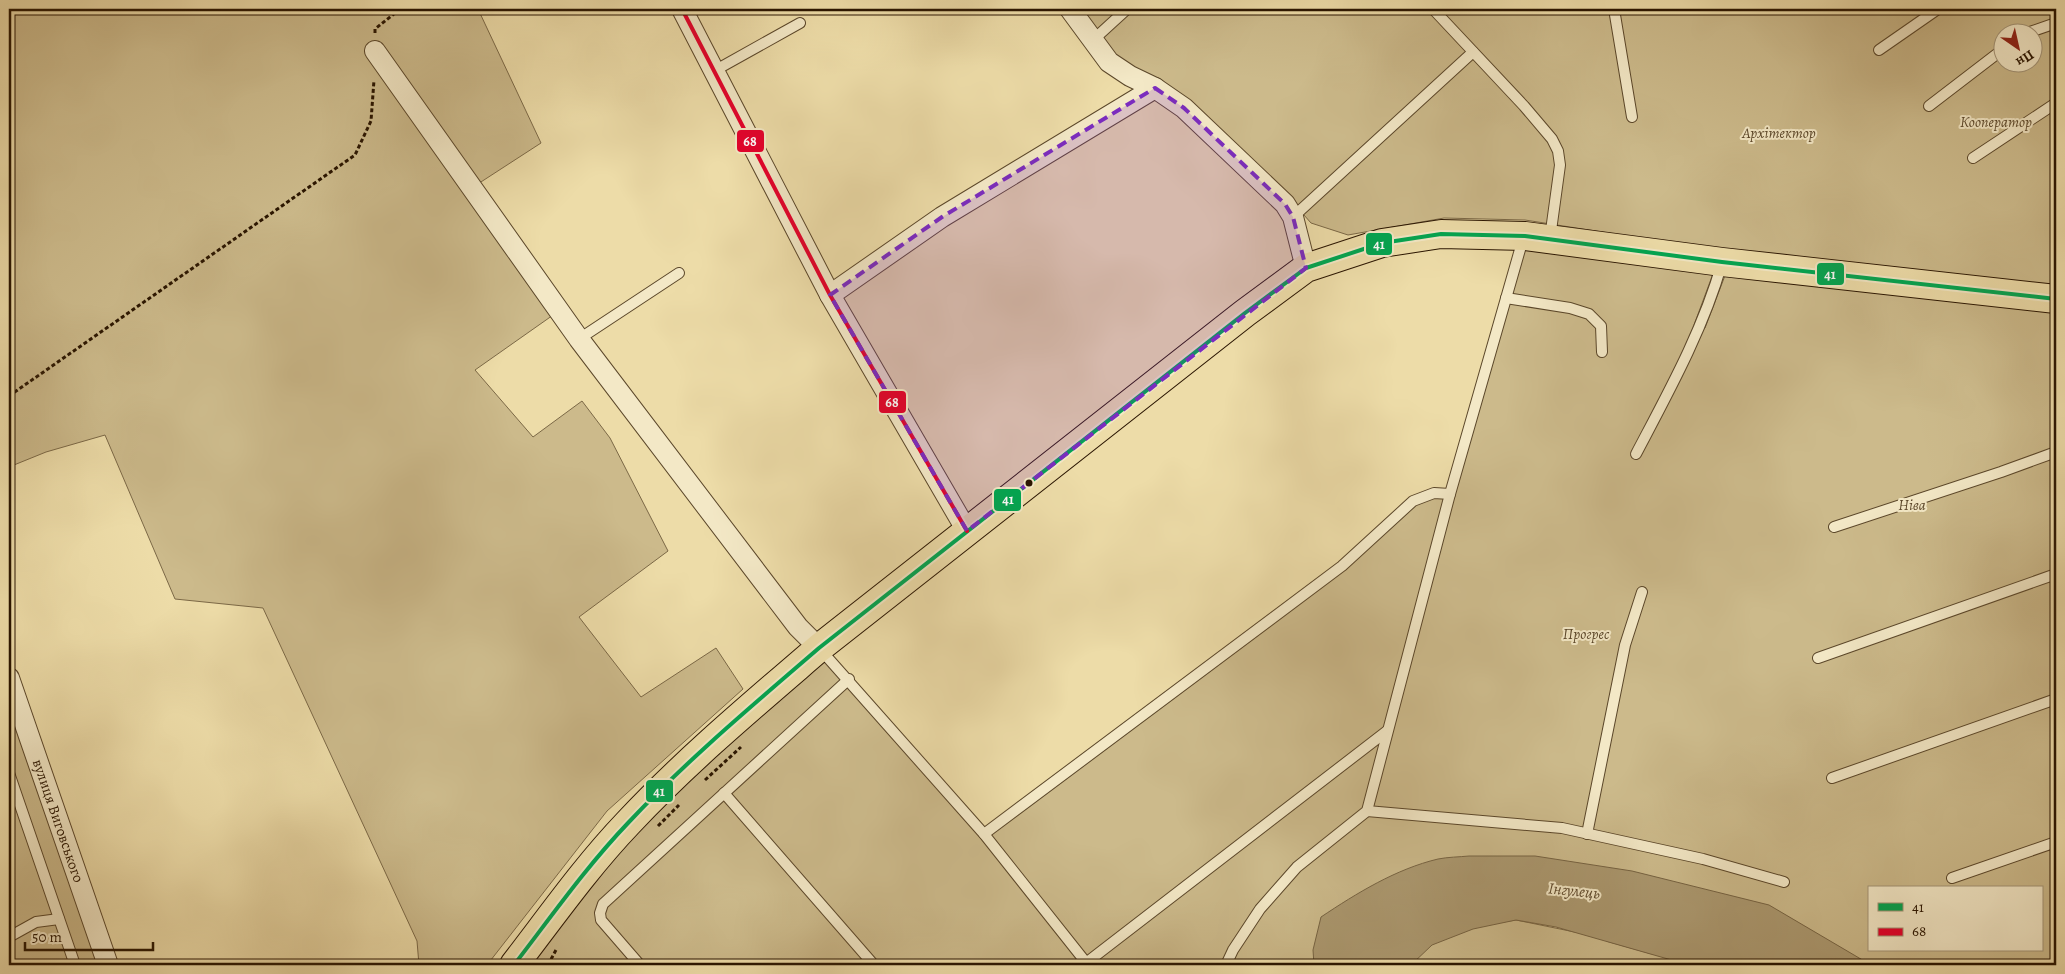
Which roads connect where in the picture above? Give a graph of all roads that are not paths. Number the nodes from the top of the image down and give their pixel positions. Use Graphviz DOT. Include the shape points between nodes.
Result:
graph roads {
  1 [pos="682,9"];
  2 [pos="1070,9"];
  3 [pos="1127,9"];
  4 [pos="1433,9"];
  5 [pos="1614,9"];
  6 [pos="1938,9"];
  7 [pos="800,23"];
  8 [pos="2056,23"];
  9 [pos="2042,28"];
  10 [pos="1092,40"];
  11 [pos="1880,50"];
  12 [pos="375,51"];
  13 [pos="1474,52"];
  14 [pos="1992,58"];
  15 [pos="714,71"];
  16 [pos="1155,88"];
  17 [pos="2056,103"];
  18 [pos="1930,106"];
  19 [pos="1632,117"];
  20 [pos="1973,158"];
  21 [pos="1294,217"];
  22 [pos="1538,238"];
  23 [pos="1722,262"];
  24 [pos="1306,268"];
  25 [pos="679,273"];
  26 [pos="830,295"];
  27 [pos="1506,298"];
  28 [pos="2056,299"];
  29 [pos="579,339"];
  30 [pos="1602,352"];
  31 [pos="2056,452"];
  32 [pos="1636,454"];
  33 [pos="1450,494"];
  34 [pos="1834,527"];
  35 [pos="967,531"];
  36 [pos="2056,574"];
  37 [pos="1642,592"];
  38 [pos="819,648"];
  39 [pos="1818,658"];
  40 [pos="9,678"];
  41 [pos="849,679"];
  42 [pos="2056,699"];
  43 [pos="1387,731"];
  44 [pos="9,773"];
  45 [pos="1832,778"];
  46 [pos="724,793"];
  47 [pos="1368,811"];
  48 [pos="984,834"];
  49 [pos="1587,834"];
  50 [pos="2056,842"];
  51 [pos="1952,878"];
  52 [pos="1784,882"];
  53 [pos="59,920"];
  54 [pos="9,937"];
  55 [pos="1087,964"];
  56 [pos="74,965"];
  57 [pos="108,965"];
  58 [pos="514,965"];
  59 [pos="640,965"];
  60 [pos="874,965"];
  61 [pos="1226,965"];
  1 -- 15 [label="street"];
  2 -- 10 [label="street"];
  3 -- 10 [label="lane"];
  4 -- 13 [label="lane"];
  5 -- 19 [label="lane"];
  6 -- 11 [label="lane"];
  7 -- 15 [label="lane"];
  8 -- 9 [label="lane"];
  10 -- 16 [label="street" via="1109,62"];
  12 -- 29 [label="street"];
  13 -- 21 [label="lane"];
  13 -- 22 [label="lane" via="1541,125 1558,151 1560,165"];
  14 -- 18 [label="lane"];
  15 -- 26 [label="street"];
  16 -- 21 [label="street" via="1184,108 1285,204"];
  16 -- 26 [label="street" via="942,217"];
  17 -- 20 [label="lane"];
  21 -- 24 [label="street"];
  22 -- 23 [label="main road"];
  22 -- 24 [label="main road" via="1442,234 1382,243"];
  22 -- 27 [label="lane" via="1520,246"];
  23 -- 28 [label="main road"];
  23 -- 32 [label="lane" via="1717,283 1674,383"];
  24 -- 35 [label="main road"];
  25 -- 29 [label="lane"];
  26 -- 35 [label="street"];
  27 -- 30 [label="lane" via="1590,314 1601,326"];
  27 -- 33 [label="lane"];
  29 -- 38 [label="street" via="798,627"];
  31 -- 34 [label="lane"];
  33 -- 43 [label="lane"];
  33 -- 48 [label="lane" via="1434,494 1413,501 1342,566"];
  35 -- 38 [label="main road"];
  36 -- 39 [label="lane"];
  37 -- 49 [label="lane" via="1625,645"];
  38 -- 41 [label="lane"];
  38 -- 58 [label="main road" via="753,704 628,822 588,868"];
  40 -- 57 [label="street, вулиця Виговського"];
  41 -- 46 [label="lane"];
  41 -- 48 [label="lane"];
  42 -- 45 [label="lane"];
  43 -- 47 [label="lane"];
  43 -- 55 [label="lane"];
  44 -- 53 [label="lane"];
  46 -- 59 [label="lane" via="603,904 601,920"];
  46 -- 60 [label="lane"];
  47 -- 49 [label="lane" via="1562,828"];
  47 -- 61 [label="lane" via="1297,867 1260,909"];
  48 -- 55 [label="lane"];
  49 -- 52 [label="lane" via="1703,859"];
  50 -- 51 [label="lane"];
  53 -- 54 [label="lane" via="36,922"];
  53 -- 56 [label="lane"];
}
